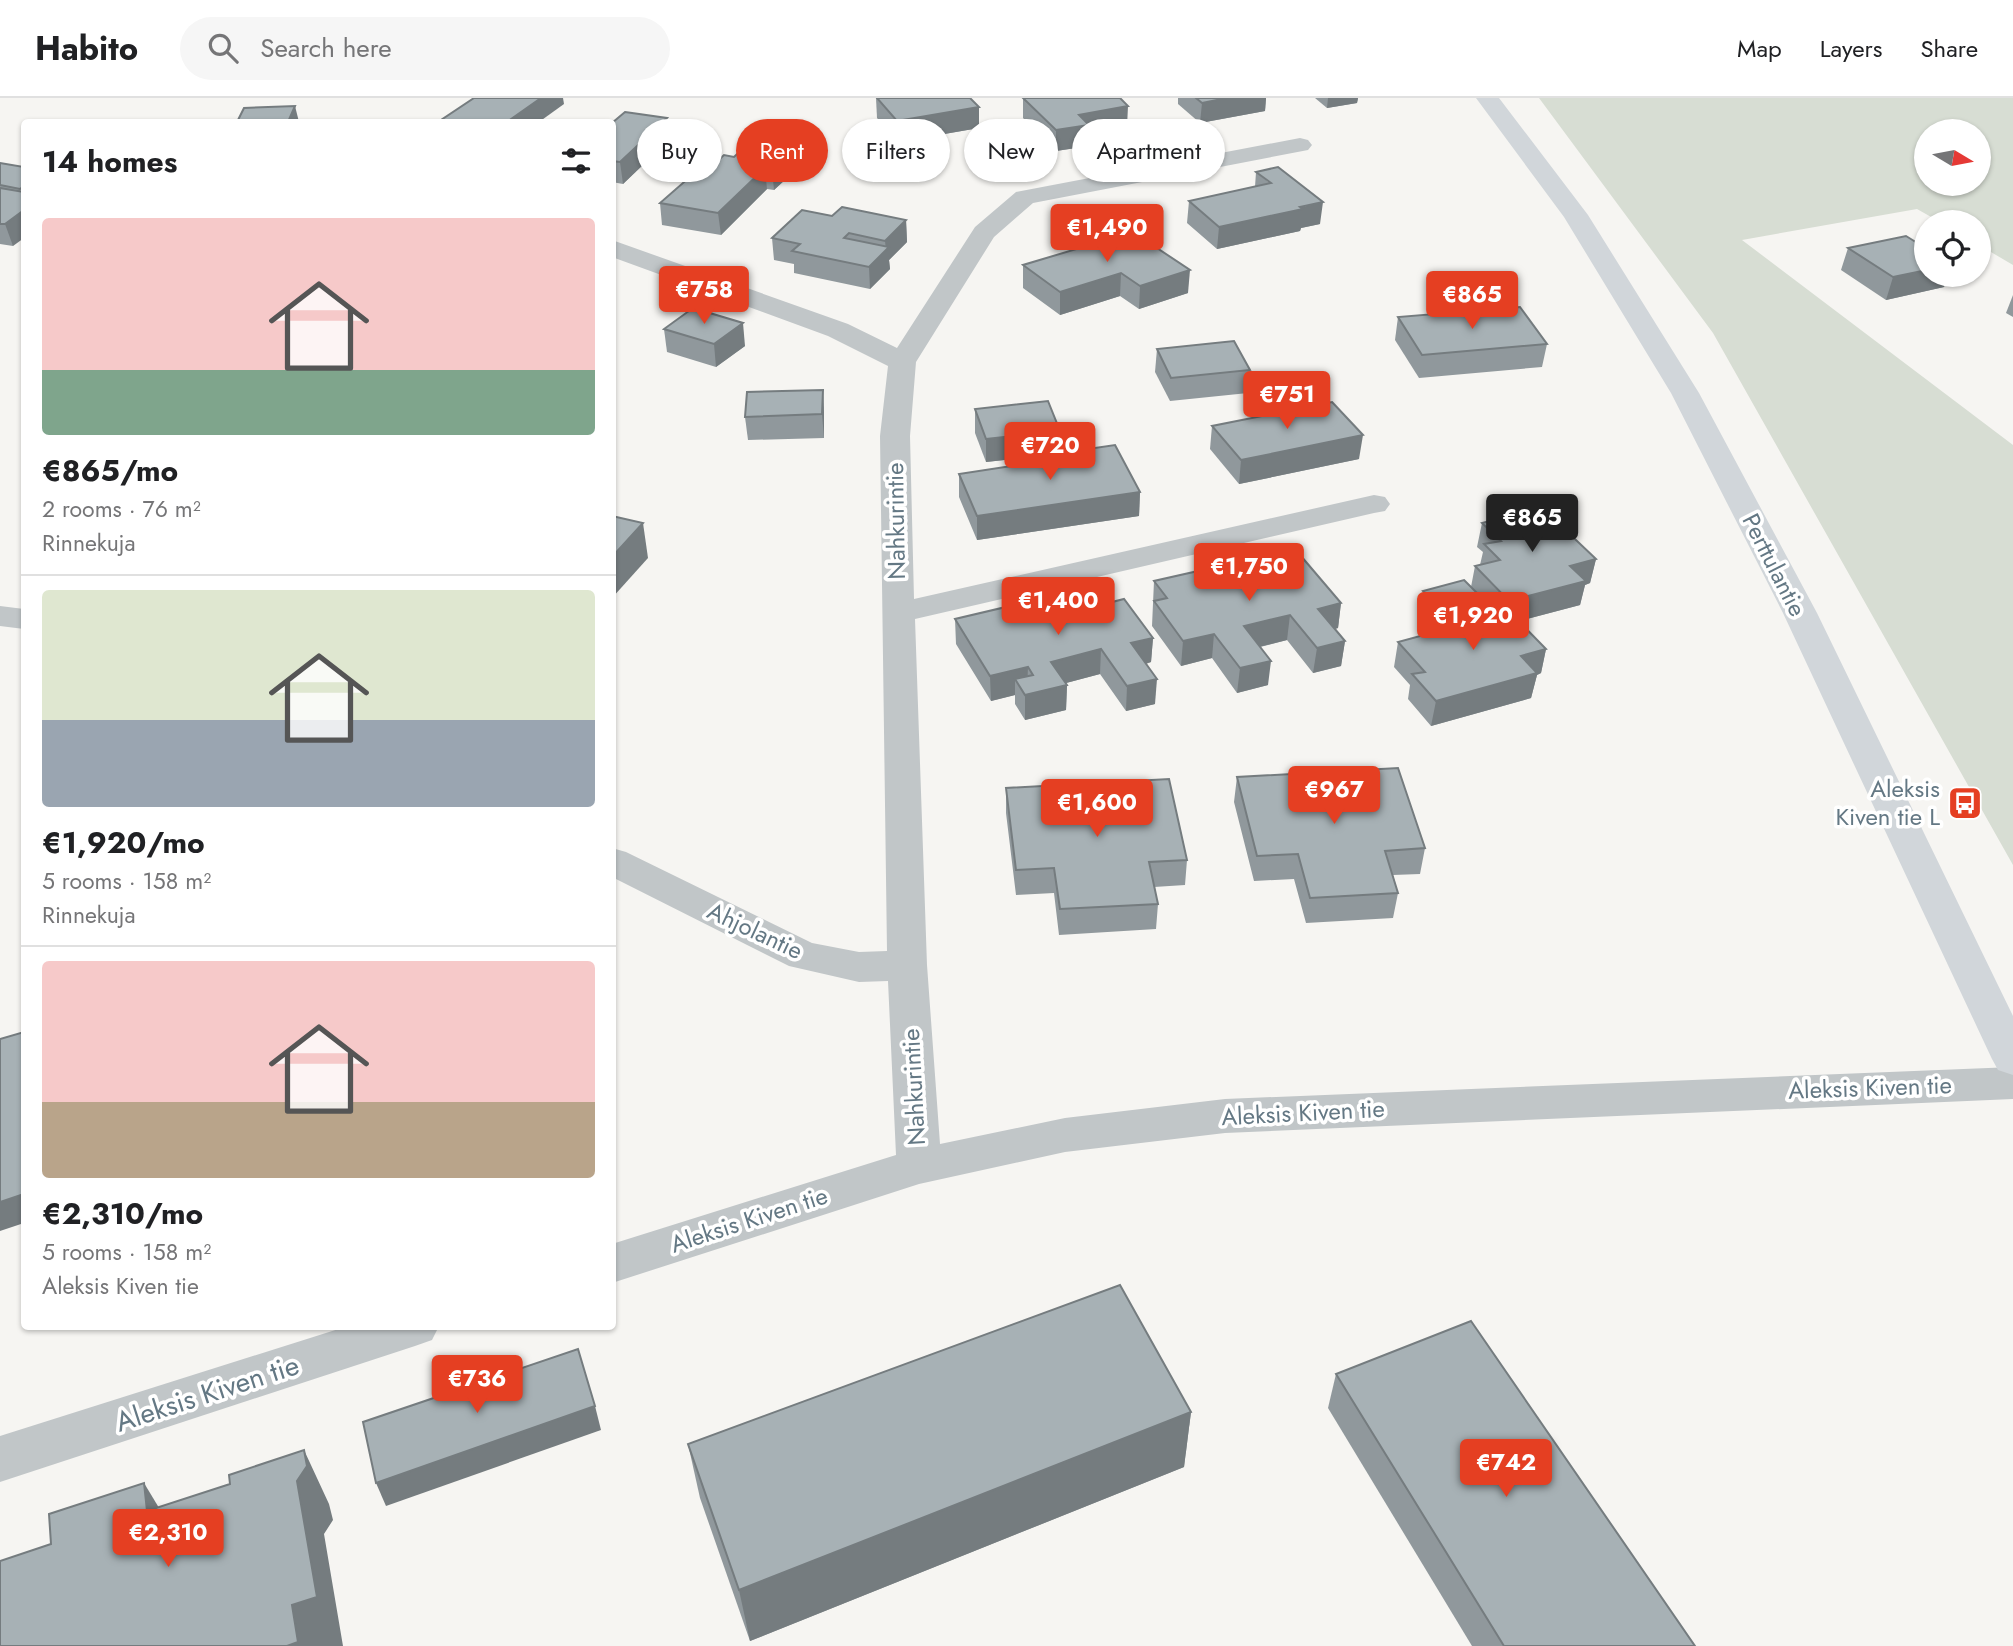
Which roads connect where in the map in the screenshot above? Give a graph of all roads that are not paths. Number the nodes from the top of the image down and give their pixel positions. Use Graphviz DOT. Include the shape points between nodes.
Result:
graph roads {
  1 [pos="1487,98"];
  2 [pos="1300,145"];
  3 [pos="616,249"];
  4 [pos="902,362"];
  5 [pos="1374,504"];
  6 [pos="898,613"];
  7 [pos="0,616"];
  8 [pos="21,619"];
  9 [pos="616,863"];
  10 [pos="907,965"];
  11 [pos="2013,1059"];
  12 [pos="2013,1083"];
  13 [pos="919,1166"];
  14 [pos="616,1263"];
  15 [pos="403,1330"];
  16 [pos="0,1459"];
  1 -- 11 [label="street, Perttulantie" via="1575,215 1685,393 1800,614"];
  2 -- 4 [label="street, Nahkurintie" via="1025,197 984,232"];
  3 -- 4 [label="street" via="838,330"];
  4 -- 6 [label="street, Nahkurintie" via="895,436"];
  5 -- 6 [label="street"];
  6 -- 10 [label="street, Nahkurintie"];
  7 -- 8 [label="street"];
  9 -- 10 [label="street, Ahjolantie" via="803,956 859,967"];
  10 -- 13 [label="street, Nahkurintie"];
  12 -- 13 [label="street, Aleksis Kiven tie" via="1225,1116 1065,1135"];
  13 -- 14 [label="street, Aleksis Kiven tie"];
  15 -- 16 [label="street, Aleksis Kiven tie"];
}
